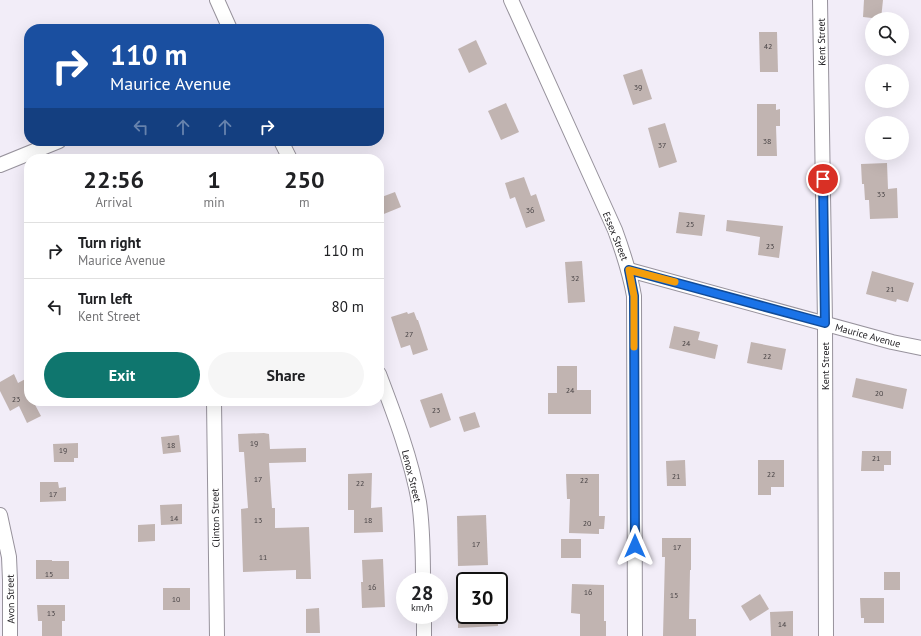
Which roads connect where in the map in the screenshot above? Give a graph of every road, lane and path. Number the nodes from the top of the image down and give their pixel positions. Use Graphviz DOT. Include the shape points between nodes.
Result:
graph roads {
  1 [pos="217,0"];
  2 [pos="511,0"];
  3 [pos="820,0"];
  4 [pos="228,24"];
  5 [pos="47,146"];
  6 [pos="28,154"];
  7 [pos="24,156"];
  8 [pos="0,165"];
  9 [pos="629,270"];
  10 [pos="825,323"];
  11 [pos="921,348"];
  12 [pos="384,388"];
  13 [pos="214,406"];
  14 [pos="1,524"];
  15 [pos="423,572"];
  16 [pos="424,624"];
  17 [pos="10,636"];
  18 [pos="217,636"];
  19 [pos="424,636"];
  20 [pos="635,636"];
  21 [pos="826,636"];
  1 -- 4 [label="street"];
  2 -- 9 [label="street, Essex Street" via="615,230"];
  3 -- 10 [label="street, Kent Street"];
  5 -- 6 [label="street"];
  7 -- 8 [label="street"];
  9 -- 10 [label="street, Maurice Avenue"];
  9 -- 20 [label="street, Essex Street" via="634,296"];
  10 -- 11 [label="street, Maurice Avenue"];
  10 -- 21 [label="street, Kent Street"];
  12 -- 15 [label="street, Lenox Street" via="415,484 421,520"];
  13 -- 18 [label="street, Clinton Street"];
  14 -- 17 [label="street, Avon Street" via="7,543 9,563"];
  16 -- 19 [label="street"];
}
